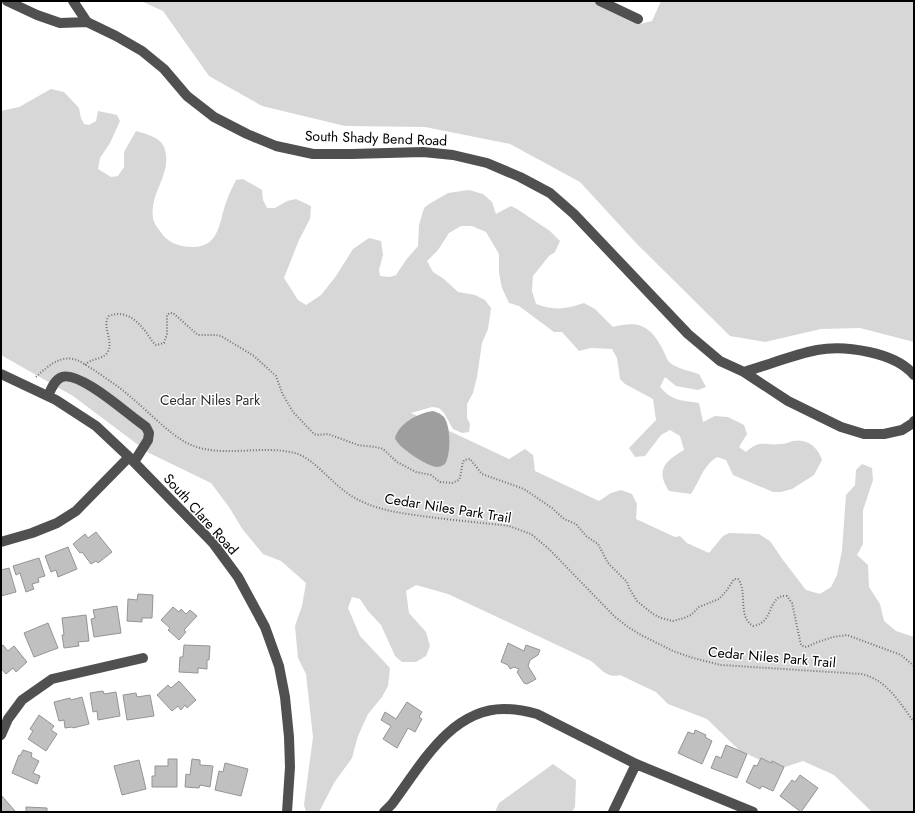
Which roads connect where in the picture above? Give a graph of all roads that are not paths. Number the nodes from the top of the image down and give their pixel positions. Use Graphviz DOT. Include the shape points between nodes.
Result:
graph roads {
  1 [pos="7,1"];
  2 [pos="73,1"];
  3 [pos="600,1"];
  4 [pos="638,19"];
  5 [pos="87,22"];
  6 [pos="744,372"];
  7 [pos="1,374"];
  8 [pos="914,375"];
  9 [pos="48,396"];
  10 [pos="914,420"];
  11 [pos="132,459"];
  12 [pos="2,540"];
  13 [pos="143,658"];
  14 [pos="1,735"];
  15 [pos="636,764"];
  16 [pos="287,812"];
  17 [pos="384,812"];
  18 [pos="613,812"];
  19 [pos="753,812"];
  1 -- 5 [label="street" via="60,23"];
  2 -- 5 [label="street"];
  3 -- 4 [label="street"];
  5 -- 6 [label="street, South Shady Bend Road" via="142,51 164,69 187,96 214,117 276,146 313,154 454,154 487,162 550,193 688,334 720,361"];
  6 -- 8 [label="street" via="817,350 842,349 892,359"];
  6 -- 10 [label="street, South Shady Bend Road" via="788,401 841,427 864,434 884,434 902,430"];
  7 -- 9 [label="street, South Clare Road"];
  9 -- 11 [label="street, South Clare Road" via="96,426"];
  9 -- 11 [label="street" via="61,377 75,377 90,385 146,427 149,433 148,440"];
  11 -- 12 [label="street" via="76,511 32,533"];
  11 -- 16 [label="street, South Clare Road" via="213,543 238,577 265,627 279,666 285,697 290,767"];
  13 -- 14 [label="street" via="52,679 22,700 8,719"];
  15 -- 17 [label="street" via="537,714 509,709 488,711 460,723 447,732"];
  15 -- 18 [label="street"];
  15 -- 19 [label="street"];
}
